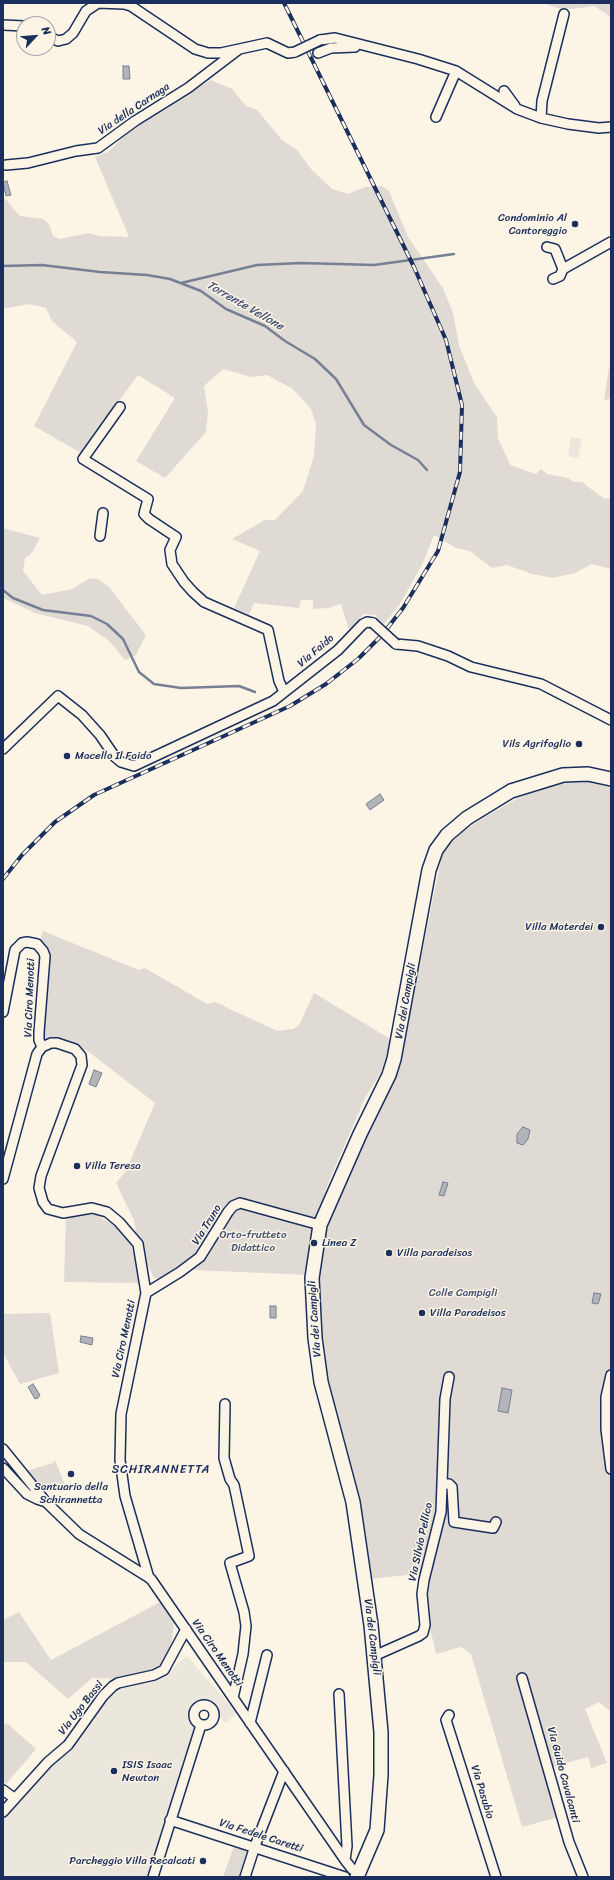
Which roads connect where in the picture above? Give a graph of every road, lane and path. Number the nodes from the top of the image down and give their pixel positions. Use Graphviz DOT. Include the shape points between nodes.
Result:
graph roads {
  1 [pos="564,14"];
  2 [pos="3,25"];
  3 [pos="16,26"];
  4 [pos="56,40"];
  5 [pos="323,40"];
  6 [pos="369,46"];
  7 [pos="239,49"];
  8 [pos="327,49"];
  9 [pos="318,53"];
  10 [pos="456,71"];
  11 [pos="504,91"];
  12 [pos="518,109"];
  13 [pos="436,117"];
  14 [pos="541,118"];
  15 [pos="611,127"];
  16 [pos="6,165"];
  17 [pos="611,242"];
  18 [pos="546,247"];
  19 [pos="563,269"];
  20 [pos="553,279"];
  21 [pos="120,407"];
  22 [pos="103,513"];
  23 [pos="100,536"];
  24 [pos="284,692"];
  25 [pos="611,720"];
  26 [pos="3,749"];
  27 [pos="611,779"];
  28 [pos="3,1012"];
  29 [pos="42,1048"];
  30 [pos="3,1179"];
  31 [pos="320,1225"];
  32 [pos="146,1292"];
  33 [pos="611,1374"];
  34 [pos="449,1378"];
  35 [pos="225,1404"];
  36 [pos="3,1449"];
  37 [pos="3,1468"];
  38 [pos="611,1469"];
  39 [pos="443,1484"];
  40 [pos="46,1502"];
  41 [pos="496,1522"];
  42 [pos="149,1578"];
  43 [pos="186,1628"];
  44 [pos="266,1655"];
  45 [pos="374,1656"];
  46 [pos="522,1678"];
  47 [pos="340,1694"];
  48 [pos="233,1698"];
  49 [pos="449,1715"];
  50 [pos="250,1724"];
  51 [pos="201,1725"];
  52 [pos="284,1771"];
  53 [pos="3,1790"];
  54 [pos="14,1798"];
  55 [pos="3,1812"];
  56 [pos="170,1820"];
  57 [pos="255,1846"];
  58 [pos="345,1860"];
  59 [pos="358,1875"];
  60 [pos="153,1877"];
  61 [pos="245,1877"];
  62 [pos="344,1877"];
  63 [pos="496,1877"];
  64 [pos="583,1877"];
  1 -- 14 [label="street" via="542,101"];
  2 -- 3 [label="street"];
  4 -- 7 [label="street, Via della Carnaga" via="66,39 73,33 86,11 98,3 124,4 131,6 195,49 208,53"];
  5 -- 6 [label="street" via="335,38"];
  5 -- 7 [label="street, Via della Carnaga, bridge" via="288,53 272,50 267,43"];
  5 -- 8 [label="street"];
  6 -- 8 [label="street"];
  6 -- 10 [label="street"];
  7 -- 16 [label="street, Via della Carnaga" via="188,88 98,148"];
  8 -- 9 [label="street"];
  10 -- 12 [label="street"];
  10 -- 13 [label="street"];
  11 -- 12 [label="street"];
  12 -- 14 [label="street"];
  14 -- 15 [label="street" via="599,128"];
  17 -- 19 [label="street"];
  18 -- 19 [label="street" via="555,249"];
  19 -- 20 [label="street" via="560,276"];
  21 -- 24 [label="street" via="83,459 148,500 144,514 176,537 170,550 172,564 193,592 204,602 268,630 279,681"];
  22 -- 23 [label="street"];
  24 -- 25 [label="street, Via Faido, bridge" via="338,650 367,622 373,623 396,644 418,646 448,656 471,668 541,684"];
  24 -- 26 [label="street, Via Faido" via="273,701 134,766 115,757 100,734 82,715 58,696"];
  27 -- 31 [label="street, Via dei Campigli" via="588,774 562,775 511,791 467,818 436,850 428,877 394,1059"];
  28 -- 29 [label="street, Via Ciro Menotti" via="15,950 22,943 37,944 45,956 39,1032"];
  29 -- 30 [label="street, Via Ciro Menotti" via="37,1054"];
  29 -- 32 [label="street, Via Ciro Menotti" via="57,1043 75,1049 82,1060 41,1176 39,1188 43,1202 48,1209 63,1213 92,1208 107,1212 119,1222 138,1244"];
  31 -- 32 [label="street, Via Truno" via="240,1203 228,1212 200,1257"];
  31 -- 45 [label="street, Via dei Campigli" via="312,1278 318,1365 353,1502"];
  32 -- 42 [label="street, Via Ciro Menotti" via="121,1414 120,1460 125,1496"];
  33 -- 38 [label="street" via="606,1396"];
  34 -- 39 [label="street, Via Silvio Pellico"];
  35 -- 48 [label="street" via="224,1458 234,1485 249,1556 230,1563 246,1626 243,1654"];
  36 -- 40 [label="street, Via Ciro Menotti"];
  37 -- 40 [label="street" via="27,1494"];
  39 -- 41 [label="street" via="452,1487 454,1522 493,1528"];
  39 -- 45 [label="street, Via Silvio Pellico" via="441,1512 422,1594 425,1625 423,1633"];
  40 -- 42 [label="street, Via Ciro Menotti" via="79,1534"];
  42 -- 43 [label="street, Via Ciro Menotti"];
  43 -- 48 [label="street, Via Ciro Menotti"];
  43 -- 54 [label="street, Via Ugo Bassi" via="164,1670 113,1686 68,1745"];
  44 -- 50 [label="street, Via Ciro Menotti"];
  45 -- 59 [label="street, Via dei Campigli" via="381,1732 378,1820 373,1840"];
  46 -- 64 [label="street, Via Guido Cavalcanti" via="569,1842"];
  47 -- 58 [label="street" via="347,1839"];
  48 -- 50 [label="street, Via Ciro Menotti"];
  49 -- 63 [label="street, Via Pasubio" via="446,1720"];
  50 -- 52 [label="street, Via Ciro Menotti"];
  51 -- 56 [label="street"];
  52 -- 57 [label="street"];
  52 -- 58 [label="street, Via Ciro Menotti"];
  53 -- 54 [label="street"];
  54 -- 55 [label="street, Via Ugo Bassi"];
  56 -- 57 [label="street, Via Fedele Caretti"];
  56 -- 60 [label="street"];
  57 -- 61 [label="street"];
  57 -- 62 [label="street, Via Fedele Caretti"];
  58 -- 59 [label="street, Via Ciro Menotti"];
}
